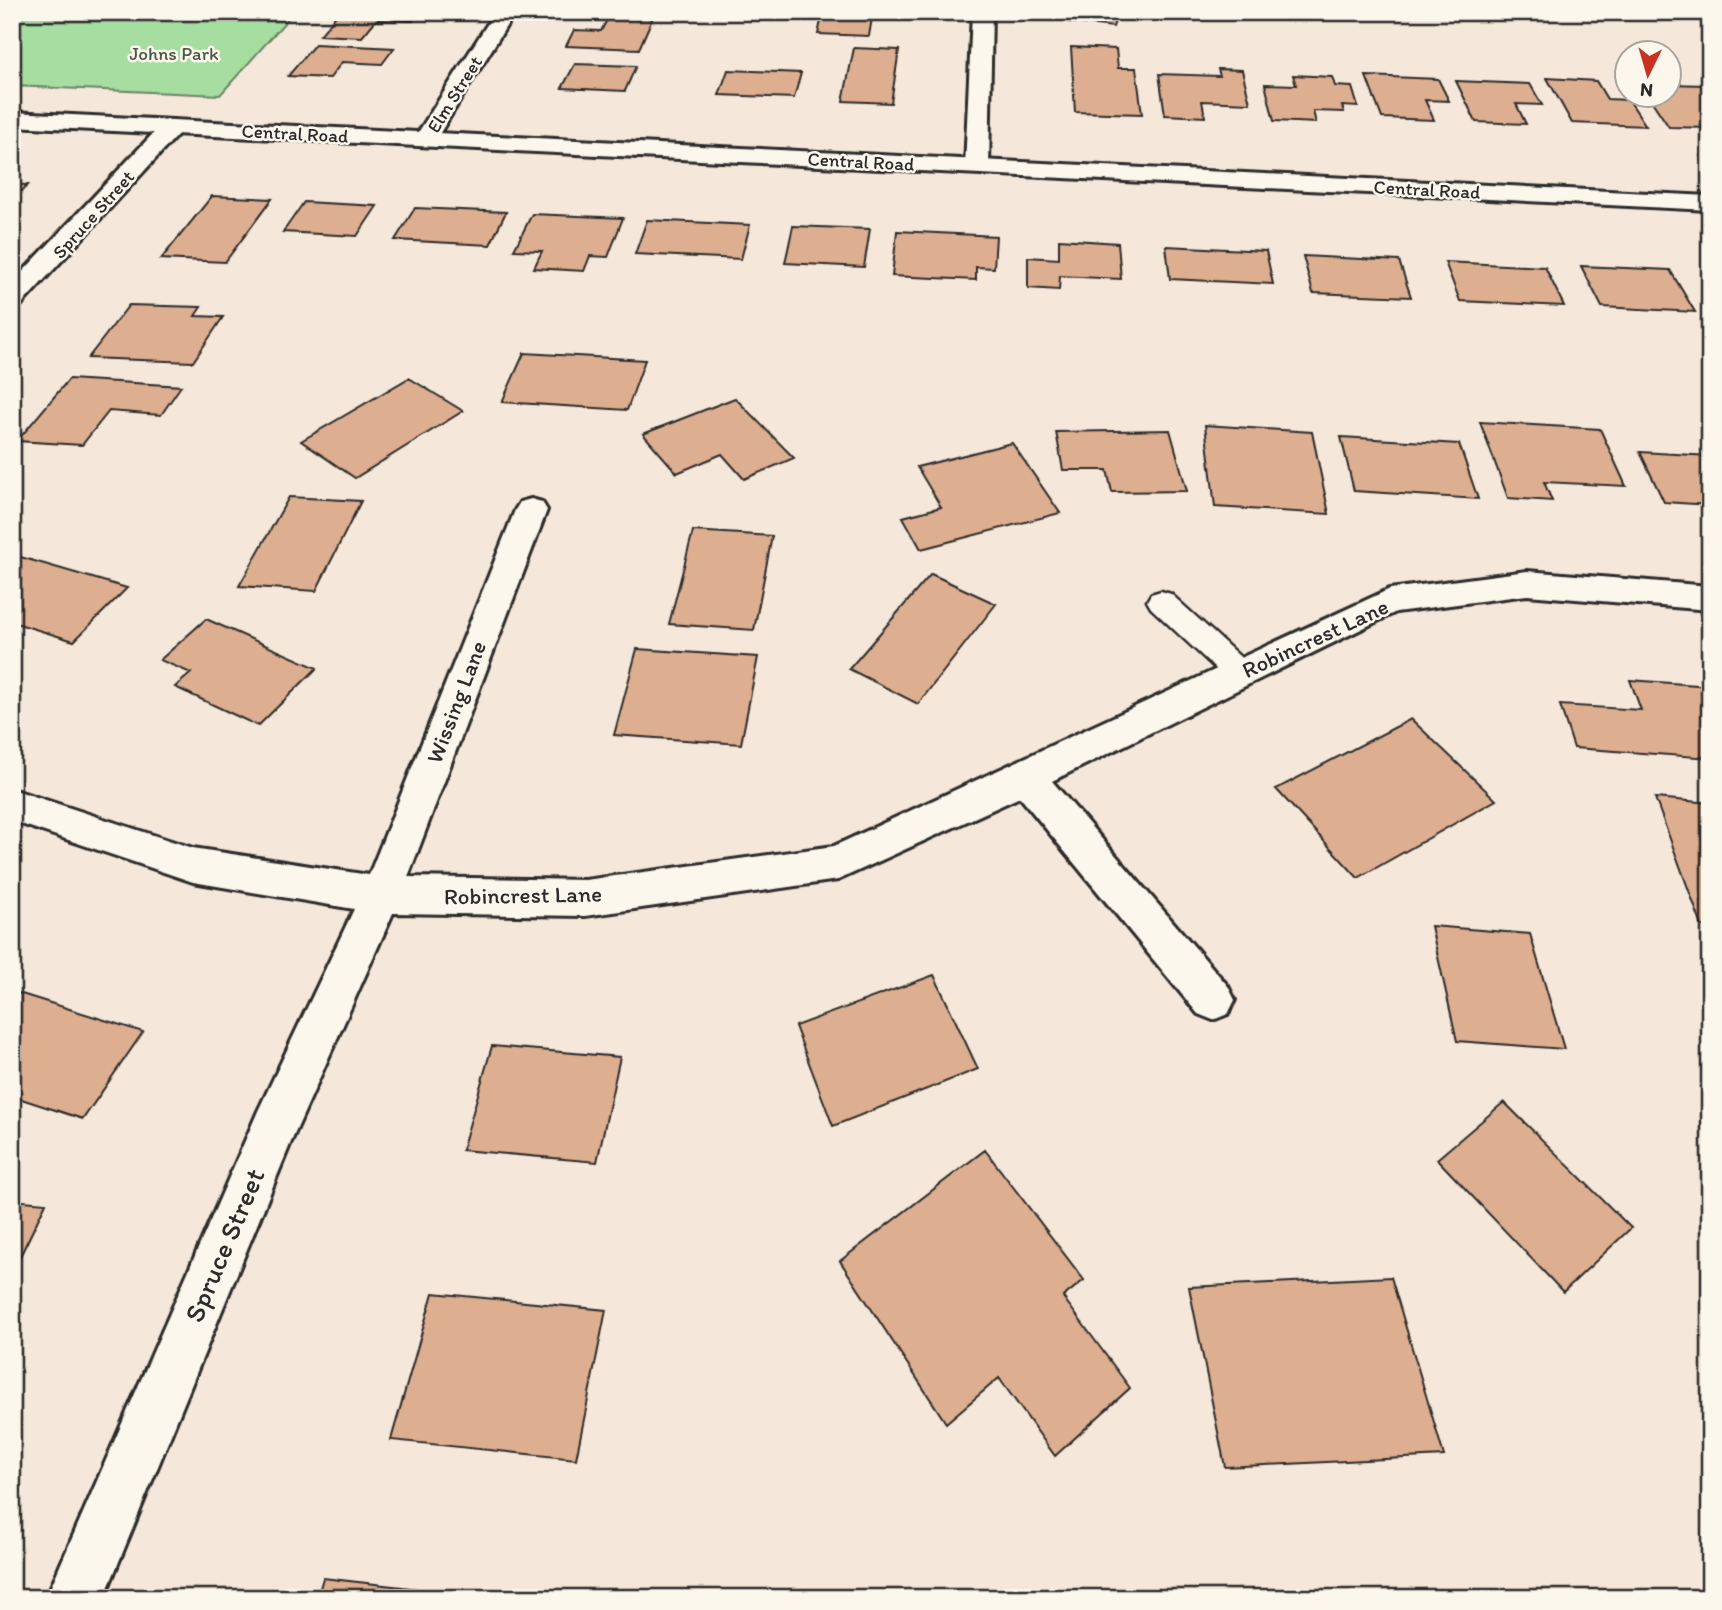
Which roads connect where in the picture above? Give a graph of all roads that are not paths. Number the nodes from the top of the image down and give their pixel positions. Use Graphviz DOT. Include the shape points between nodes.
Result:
graph roads {
  1 [pos="505,12"];
  2 [pos="982,12"];
  3 [pos="12,119"];
  4 [pos="172,127"];
  5 [pos="425,139"];
  6 [pos="977,167"];
  7 [pos="1710,203"];
  8 [pos="12,299"];
  9 [pos="531,510"];
  10 [pos="1710,598"];
  11 [pos="1161,601"];
  12 [pos="1239,673"];
  13 [pos="1026,776"];
  14 [pos="12,805"];
  15 [pos="381,895"];
  16 [pos="1213,1000"];
  17 [pos="75,1598"];
  1 -- 5 [label="street, Elm Street"];
  2 -- 6 [label="street"];
  3 -- 4 [label="street, Central Road"];
  4 -- 5 [label="street, Central Road"];
  4 -- 8 [label="street, Spruce Street"];
  5 -- 6 [label="street, Central Road"];
  6 -- 7 [label="street, Central Road"];
  9 -- 15 [label="street, Wissing Lane"];
  10 -- 12 [label="street, Robincrest Lane" via="1527,583 1390,601"];
  11 -- 12 [label="lane"];
  12 -- 13 [label="street, Robincrest Lane"];
  13 -- 15 [label="street, Robincrest Lane" via="838,863 585,898"];
  13 -- 16 [label="street"];
  14 -- 15 [label="street, Robincrest Lane" via="193,865"];
  15 -- 17 [label="street, Spruce Street" via="274,1127"];
}
